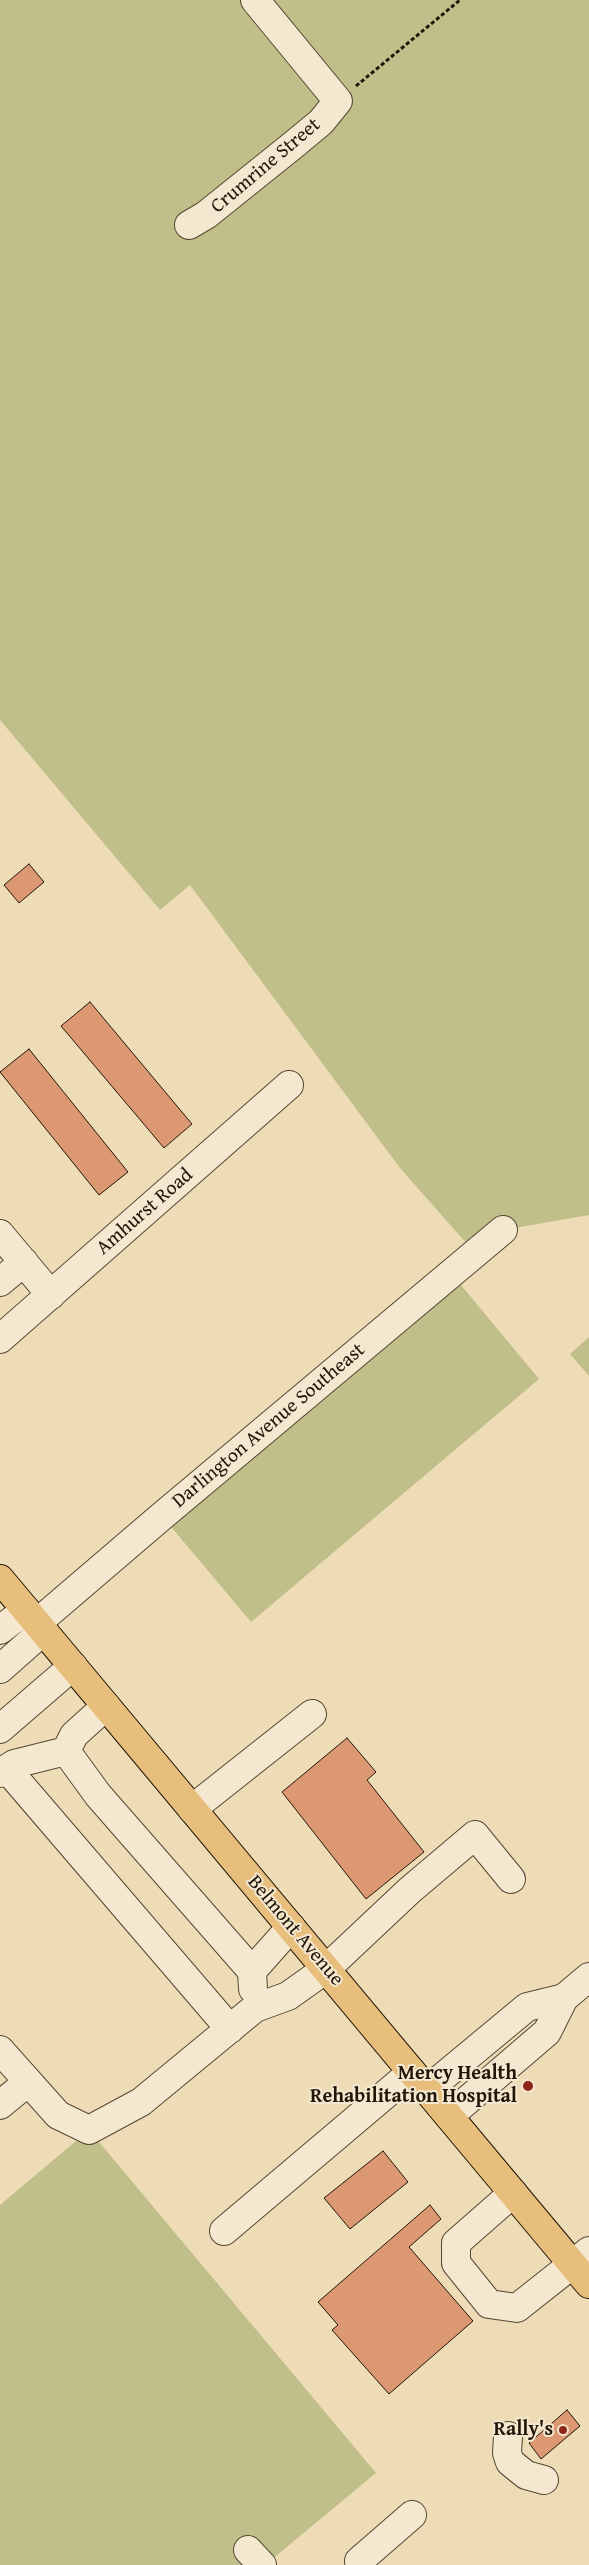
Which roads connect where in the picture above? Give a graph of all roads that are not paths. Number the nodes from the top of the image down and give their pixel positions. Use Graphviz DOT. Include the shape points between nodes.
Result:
graph roads {
  1 [pos="255,0"];
  2 [pos="189,225"];
  3 [pos="289,1085"];
  4 [pos="503,1230"];
  5 [pos="0,1234"];
  6 [pos="24,1262"];
  7 [pos="0,1282"];
  8 [pos="51,1295"];
  9 [pos="0,1340"];
  10 [pos="0,1579"];
  11 [pos="36,1622"];
  12 [pos="0,1630"];
  13 [pos="73,1666"];
  14 [pos="0,1669"];
  15 [pos="106,1706"];
  16 [pos="312,1714"];
  17 [pos="0,1729"];
  18 [pos="66,1751"];
  19 [pos="3,1771"];
  20 [pos="192,1809"];
  21 [pos="511,1879"];
  22 [pos="291,1927"];
  23 [pos="326,1969"];
  24 [pos="252,1971"];
  25 [pos="589,1977"];
  26 [pos="564,1998"];
  27 [pos="255,2008"];
  28 [pos="230,2028"];
  29 [pos="0,2050"];
  30 [pos="420,2081"];
  31 [pos="28,2082"];
  32 [pos="0,2105"];
  33 [pos="449,2116"];
  34 [pos="513,2193"];
  35 [pos="224,2232"];
  36 [pos="584,2266"];
  37 [pos="508,2436"];
  38 [pos="544,2480"];
  39 [pos="412,2515"];
  40 [pos="362,2565"];
  1 -- 2 [label="street, Crumrine Street" via="338,101 321,122 206,215"];
  3 -- 8 [label="street, Amhurst Road"];
  4 -- 11 [label="street, Darlington Avenue Southeast"];
  5 -- 6 [label="street"];
  6 -- 7 [label="street"];
  6 -- 8 [label="street"];
  8 -- 9 [label="street, Amhurst Road"];
  10 -- 11 [label="main road, Belmont Avenue"];
  11 -- 12 [label="street"];
  11 -- 13 [label="main road, Belmont Avenue"];
  11 -- 14 [label="street"];
  13 -- 15 [label="main road, Belmont Avenue"];
  13 -- 17 [label="street"];
  15 -- 18 [label="street" via="74,1734"];
  15 -- 20 [label="main road, Belmont Avenue"];
  16 -- 20 [label="street"];
  18 -- 19 [label="street" via="14,1764"];
  18 -- 24 [label="street" via="98,1795"];
  19 -- 28 [label="street"];
  20 -- 22 [label="main road, Belmont Avenue"];
  21 -- 23 [label="street" via="475,1835 410,1890"];
  22 -- 23 [label="main road, Belmont Avenue"];
  22 -- 24 [label="street"];
  23 -- 27 [label="street" via="288,1996"];
  23 -- 30 [label="main road, Belmont Avenue"];
  24 -- 27 [label="street"];
  25 -- 26 [label="street"];
  26 -- 30 [label="street" via="527,2007"];
  26 -- 33 [label="street" via="547,2032"];
  27 -- 28 [label="street"];
  28 -- 31 [label="street" via="142,2102 89,2130 58,2115"];
  29 -- 31 [label="street"];
  30 -- 33 [label="main road, Belmont Avenue"];
  30 -- 35 [label="street"];
  31 -- 32 [label="street"];
  33 -- 34 [label="main road, Belmont Avenue"];
  34 -- 36 [label="main road, Belmont Avenue"];
  34 -- 36 [label="street" via="456,2243 456,2263 489,2304 517,2308"];
  37 -- 38 [label="street" via="510,2462 526,2475"];
  39 -- 40 [label="street" via="359,2561"];
}
